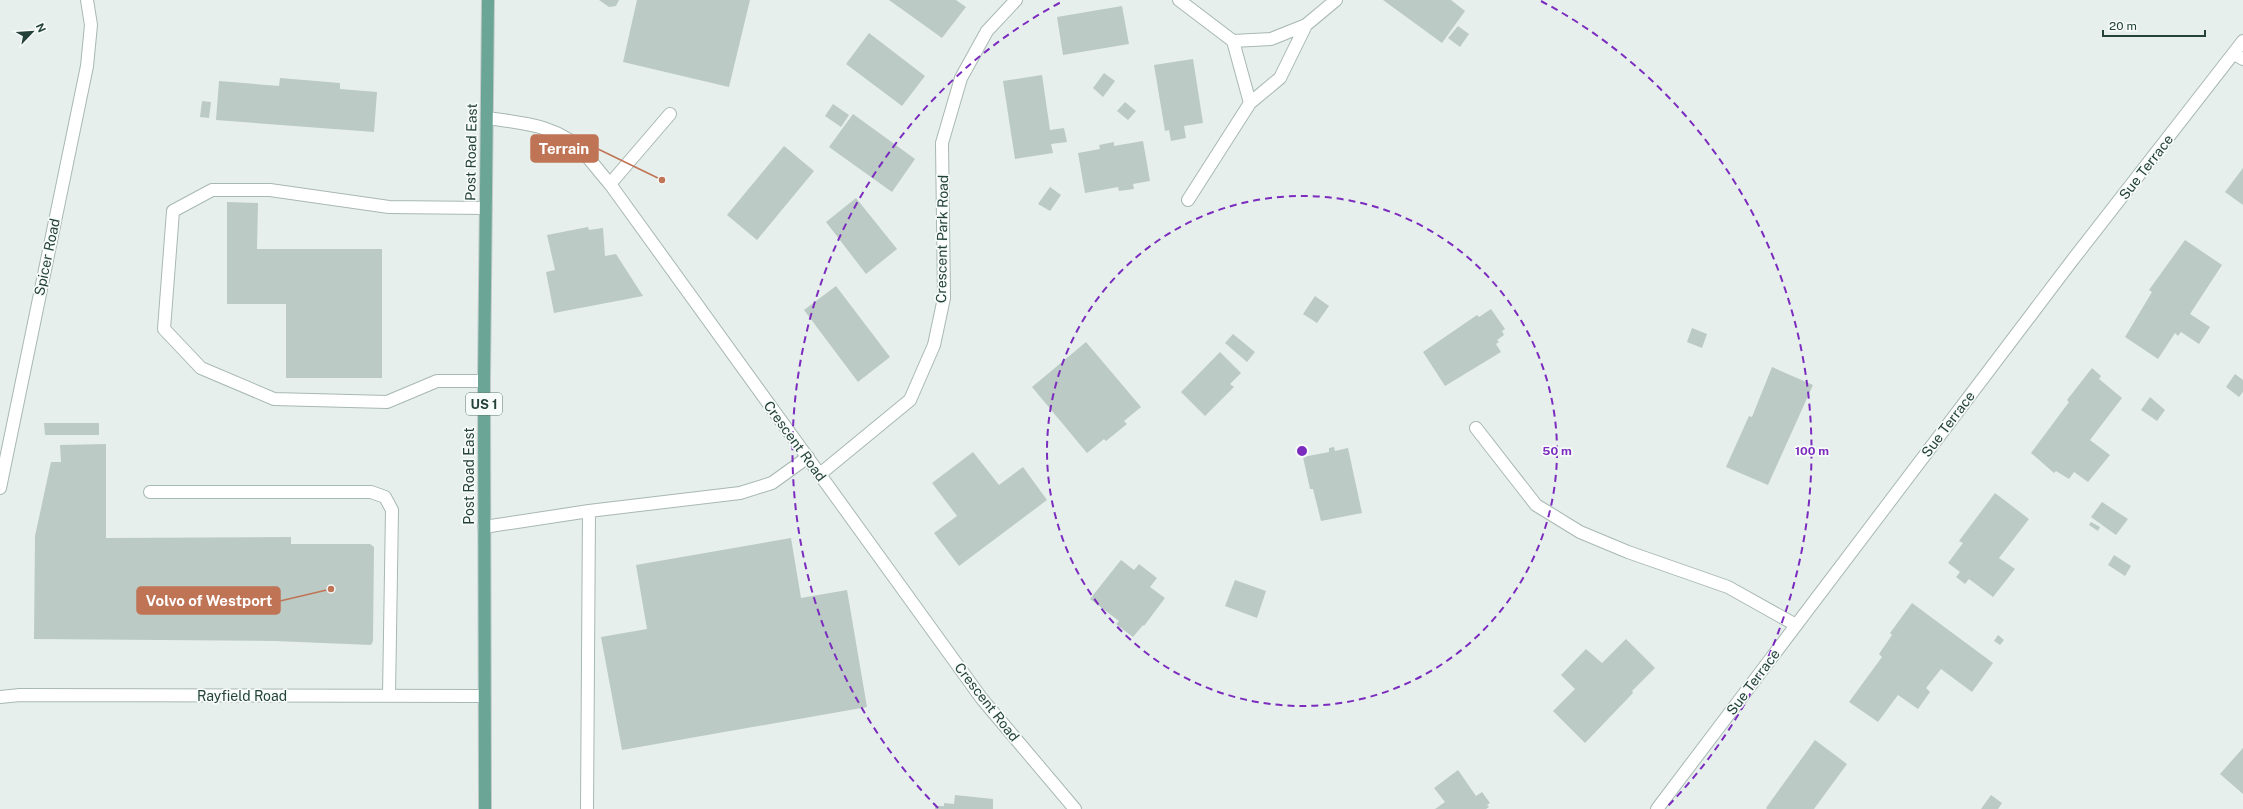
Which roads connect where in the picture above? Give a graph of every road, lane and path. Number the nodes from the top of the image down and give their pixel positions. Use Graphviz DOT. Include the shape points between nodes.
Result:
graph roads {
  1 [pos="87,0"];
  2 [pos="488,0"];
  3 [pos="1016,0"];
  4 [pos="1180,0"];
  5 [pos="1336,0"];
  6 [pos="1306,25"];
  7 [pos="1234,41"];
  8 [pos="2243,41"];
  9 [pos="2239,56"];
  10 [pos="1250,103"];
  11 [pos="670,114"];
  12 [pos="487,118"];
  13 [pos="610,184"];
  14 [pos="1188,200"];
  15 [pos="486,208"];
  16 [pos="484,381"];
  17 [pos="1476,428"];
  18 [pos="808,457"];
  19 [pos="820,474"];
  20 [pos="0,488"];
  21 [pos="150,492"];
  22 [pos="589,511"];
  23 [pos="484,527"];
  24 [pos="1796,625"];
  25 [pos="390,695"];
  26 [pos="484,696"];
  27 [pos="0,697"];
  28 [pos="485,809"];
  29 [pos="587,809"];
  30 [pos="1075,809"];
  31 [pos="1657,809"];
  1 -- 20 [label="street, Spicer Road" via="91,25 87,66"];
  2 -- 12 [label="main road, Post Road East / US 1"];
  3 -- 19 [label="street, Crescent Park Road" via="987,31 961,78 942,143 944,298 934,345 910,400"];
  4 -- 7 [label="street"];
  5 -- 6 [label="street"];
  6 -- 7 [label="street" via="1271,39"];
  6 -- 10 [label="street" via="1280,78"];
  7 -- 10 [label="street"];
  8 -- 9 [label="street, Sue Terrace"];
  9 -- 24 [label="street, Sue Terrace" via="2071,262"];
  10 -- 14 [label="street"];
  11 -- 13 [label="street"];
  12 -- 13 [label="street, Crescent Road" via="531,124 562,135 584,152"];
  12 -- 15 [label="main road, Post Road East / US 1"];
  13 -- 18 [label="street, Crescent Road"];
  15 -- 16 [label="main road, Post Road East / US 1"];
  15 -- 16 [label="street" via="388,207 270,190 212,190 173,211 164,329 201,368 274,399 387,402 437,381"];
  16 -- 23 [label="main road, Post Road East / US 1"];
  17 -- 24 [label="street" via="1536,505 1580,532 1628,552 1728,587"];
  18 -- 19 [label="street, Crescent Road"];
  18 -- 22 [label="street" via="772,483 740,493"];
  19 -- 30 [label="street, Crescent Road" via="982,699"];
  21 -- 25 [label="street" via="371,492 385,497 392,510"];
  22 -- 23 [label="street"];
  22 -- 29 [label="street"];
  23 -- 26 [label="main road, Post Road East / US 1"];
  24 -- 31 [label="street, Sue Terrace"];
  25 -- 26 [label="street, Rayfield Road"];
  25 -- 27 [label="street, Rayfield Road"];
  26 -- 28 [label="main road, Post Road East / US 1"];
}
